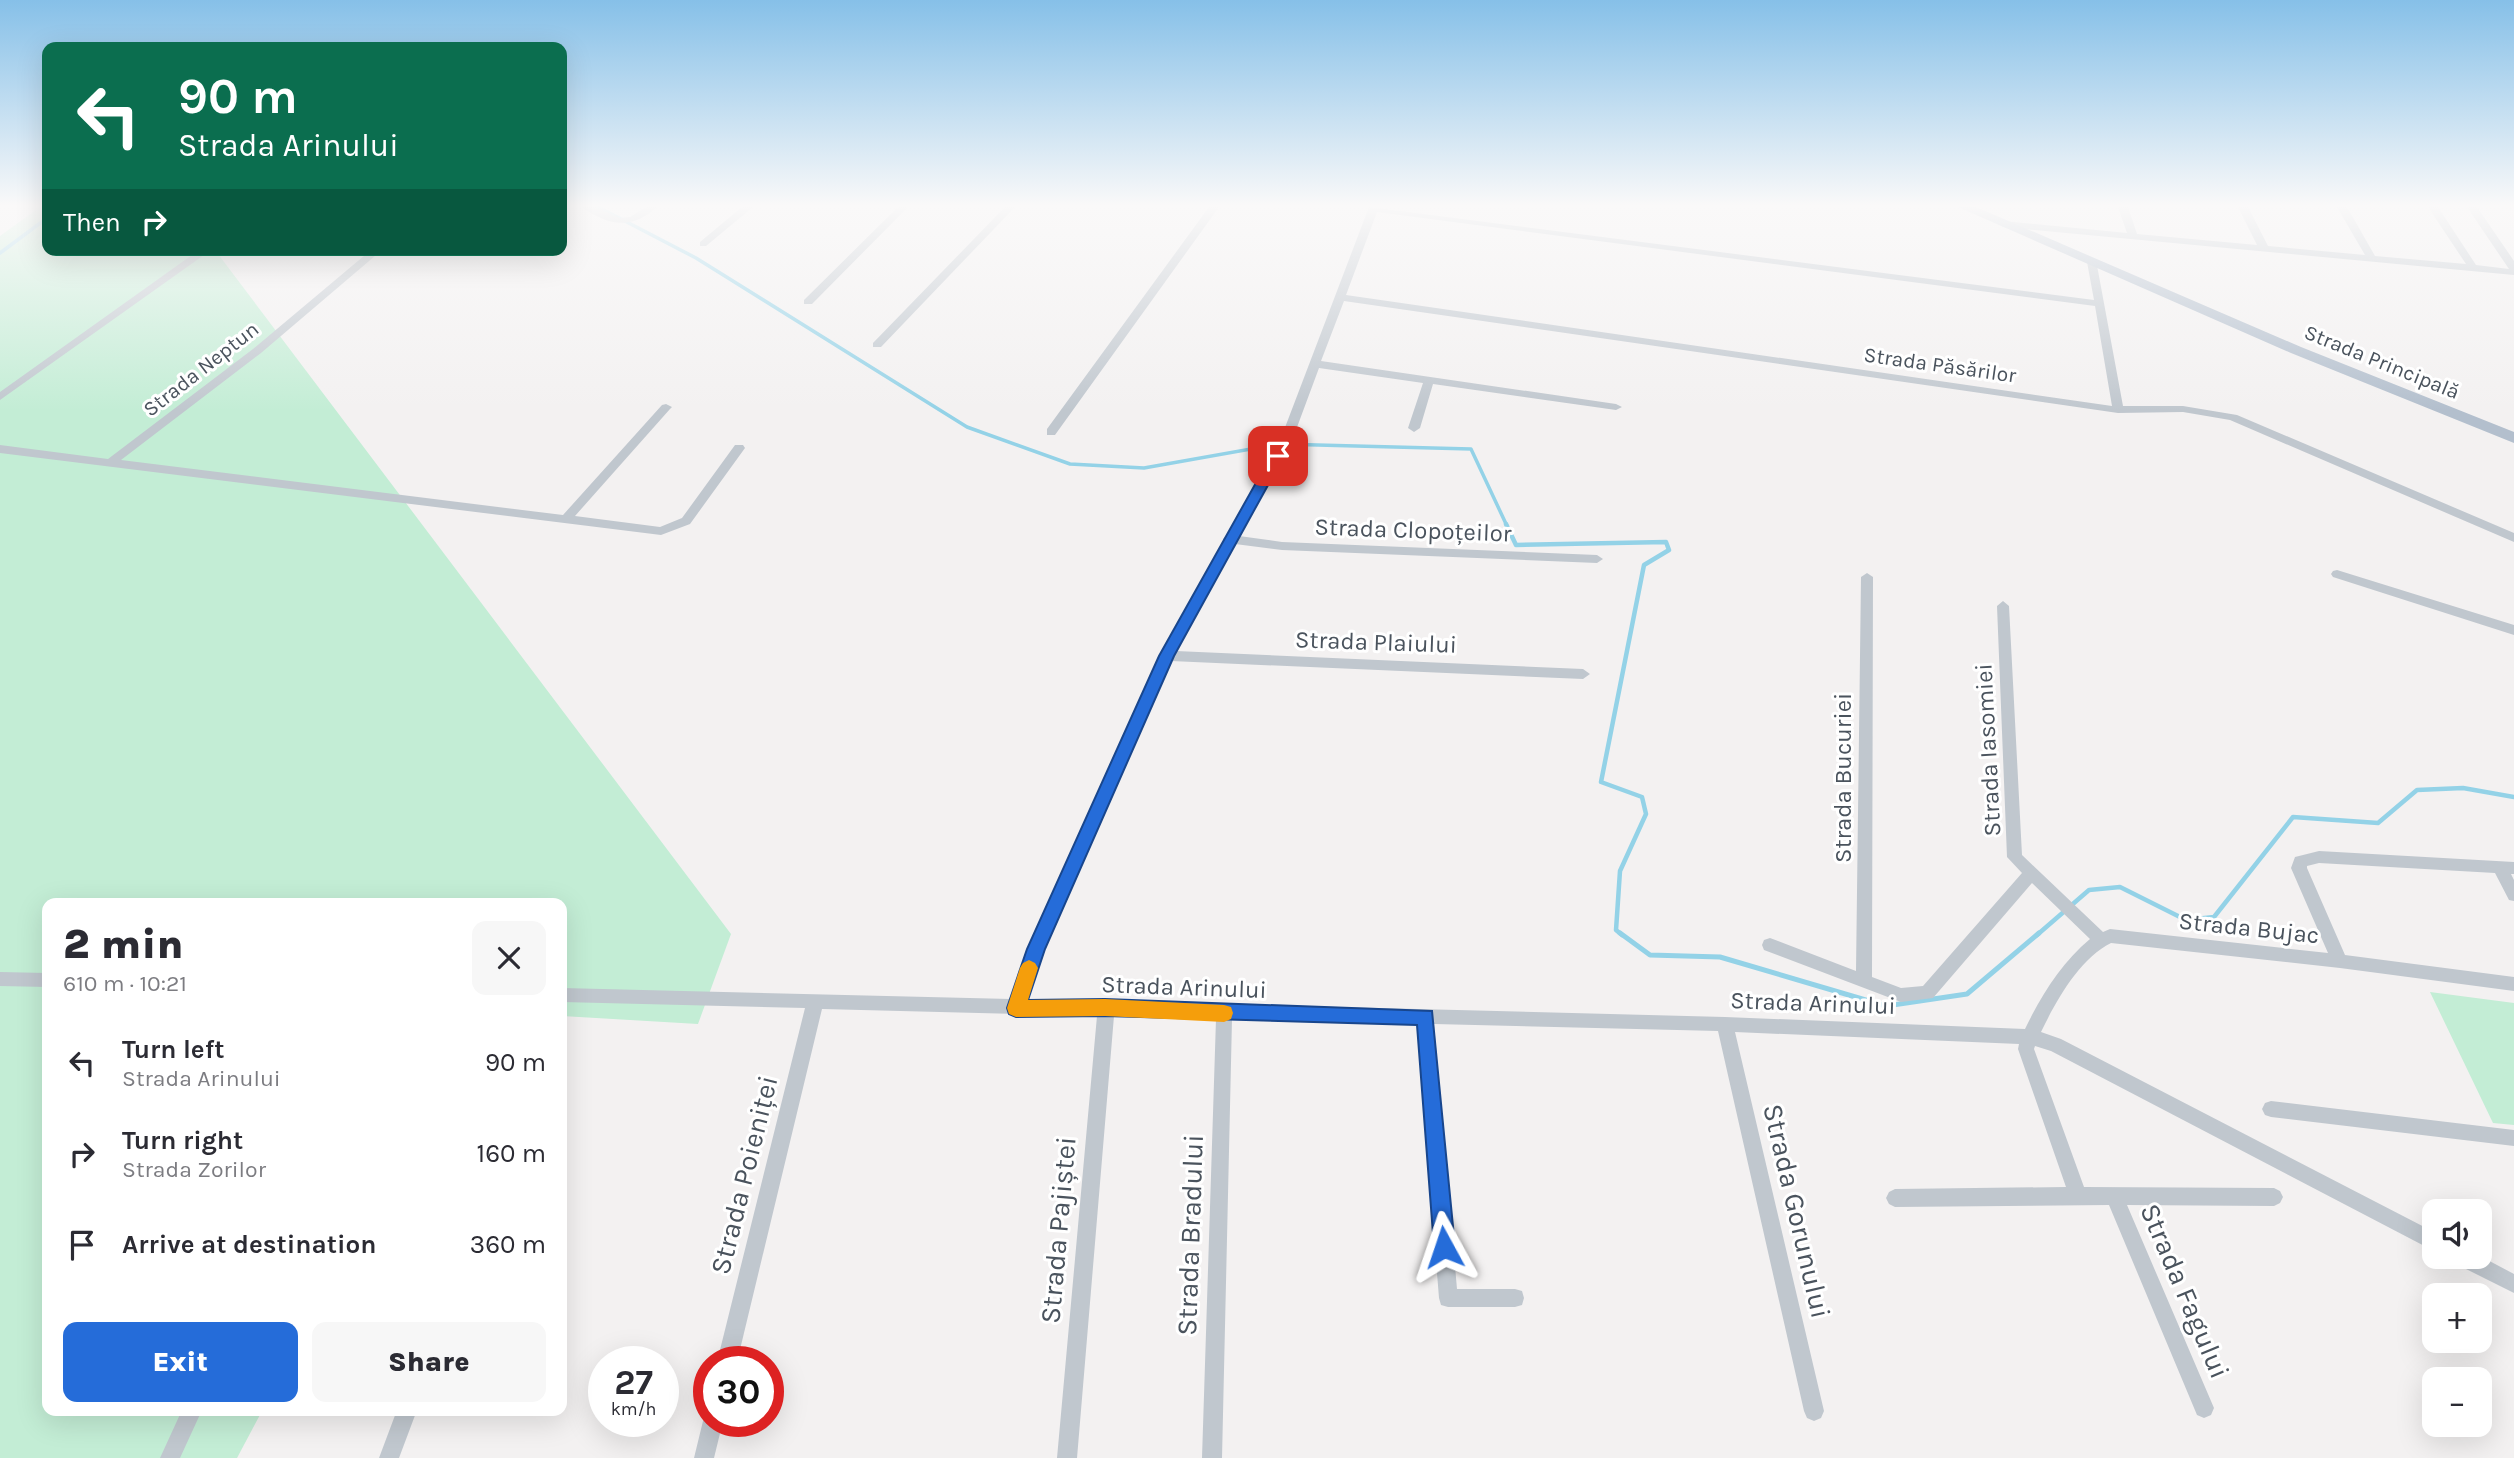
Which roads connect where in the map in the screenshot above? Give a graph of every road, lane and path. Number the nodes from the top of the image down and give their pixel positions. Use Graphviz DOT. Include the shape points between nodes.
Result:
graph roads {
  1 [pos="171,275"];
  2 [pos="347,275"];
  3 [pos="835,275"];
  4 [pos="944,275"];
  5 [pos="1165,275"];
  6 [pos="1347,275"];
  7 [pos="1881,275"];
  8 [pos="2094,275"];
  9 [pos="2122,275"];
  10 [pos="1339,297"];
  11 [pos="808,302"];
  12 [pos="2100,304"];
  13 [pos="877,345"];
  14 [pos="1316,364"];
  15 [pos="1429,380"];
  16 [pos="0,397"];
  17 [pos="667,407"];
  18 [pos="1615,407"];
  19 [pos="2118,410"];
  20 [pos="1414,428"];
  21 [pos="1051,432"];
  22 [pos="2514,438"];
  23 [pos="739,448"];
  24 [pos="0,449"];
  25 [pos="110,463"];
  26 [pos="566,519"];
  27 [pos="2514,538"];
  28 [pos="1229,539"];
  29 [pos="1597,559"];
  30 [pos="2337,574"];
  31 [pos="1867,578"];
  32 [pos="2003,606"];
  33 [pos="2514,630"];
  34 [pos="1167,656"];
  35 [pos="1583,674"];
  36 [pos="2506,867"];
  37 [pos="2032,872"];
  38 [pos="2514,895"];
  39 [pos="2101,939"];
  40 [pos="1770,945"];
  41 [pos="2340,961"];
  42 [pos="0,979"];
  43 [pos="1864,979"];
  44 [pos="42,980"];
  45 [pos="2514,984"];
  46 [pos="567,1000"];
  47 [pos="815,1002"];
  48 [pos="1016,1008"];
  49 [pos="1105,1008"];
  50 [pos="1224,1013"];
  51 [pos="1425,1017"];
  52 [pos="1725,1024"];
  53 [pos="2030,1037"];
  54 [pos="2271,1109"];
  55 [pos="2514,1138"];
  56 [pos="2078,1196"];
  57 [pos="2115,1196"];
  58 [pos="2274,1197"];
  59 [pos="1895,1198"];
  60 [pos="2422,1236"];
  61 [pos="2486,1269"];
  62 [pos="2514,1284"];
  63 [pos="1516,1298"];
  64 [pos="731,1346"];
  65 [pos="2204,1408"];
  66 [pos="1814,1411"];
  67 [pos="189,1416"];
  68 [pos="405,1416"];
  69 [pos="709,1437"];
  70 [pos="170,1458"];
  71 [pos="389,1458"];
  72 [pos="704,1458"];
  73 [pos="1067,1458"];
  74 [pos="1212,1458"];
  1 -- 16 [label="street"];
  2 -- 25 [label="street, Strada Neptun"];
  3 -- 11 [label="street"];
  4 -- 13 [label="street"];
  5 -- 21 [label="street"];
  6 -- 10 [label="street"];
  7 -- 12 [label="street"];
  8 -- 12 [label="street"];
  9 -- 22 [label="main road, Strada Principală"];
  10 -- 14 [label="street"];
  10 -- 19 [label="street, Strada Păsărilor"];
  12 -- 19 [label="street"];
  14 -- 15 [label="street"];
  14 -- 28 [label="street" via="1287,438"];
  15 -- 18 [label="street"];
  15 -- 20 [label="street"];
  17 -- 26 [label="street"];
  19 -- 27 [label="street, Strada Păsărilor" via="2183,409 2233,418"];
  23 -- 26 [label="street" via="680,525 661,531"];
  24 -- 25 [label="street"];
  25 -- 26 [label="street"];
  28 -- 29 [label="street, Strada Clopoțeilor" via="1282,546"];
  28 -- 34 [label="street"];
  30 -- 33 [label="street"];
  31 -- 43 [label="street, Strada Bucuriei"];
  32 -- 37 [label="street, Strada Iasomiei" via="2015,857"];
  34 -- 35 [label="street, Strada Plaiului"];
  34 -- 48 [label="street" via="1036,949"];
  36 -- 38 [label="street"];
  36 -- 41 [label="street" via="2319,857 2300,861"];
  37 -- 39 [label="street, Strada Iasomiei"];
  37 -- 43 [label="street" via="1927,993 1901,995"];
  39 -- 41 [label="street, Strada Bujac" via="2110,936"];
  39 -- 53 [label="street" via="2083,954"];
  40 -- 43 [label="street"];
  41 -- 45 [label="street, Strada Bujac"];
  42 -- 44 [label="street"];
  46 -- 47 [label="street, Strada Arinului"];
  47 -- 48 [label="street, Strada Arinului"];
  47 -- 64 [label="street, Strada Poieniței"];
  48 -- 49 [label="street, Strada Arinului"];
  49 -- 50 [label="street, Strada Arinului"];
  49 -- 73 [label="street, Strada Pajiștei"];
  50 -- 51 [label="street, Strada Arinului"];
  50 -- 74 [label="street, Strada Bradului"];
  51 -- 52 [label="street, Strada Arinului"];
  51 -- 63 [label="street" via="1448,1298"];
  52 -- 53 [label="street, Strada Arinului"];
  52 -- 66 [label="street, Strada Gorunului"];
  53 -- 56 [label="street" via="2027,1058"];
  53 -- 60 [label="street, Strada Arinului" via="2055,1044"];
  54 -- 55 [label="street"];
  56 -- 57 [label="street"];
  56 -- 59 [label="street"];
  57 -- 58 [label="street"];
  57 -- 65 [label="street, Strada Fagului"];
  61 -- 62 [label="street"];
  67 -- 70 [label="street"];
  68 -- 71 [label="street"];
  69 -- 72 [label="street"];
}
